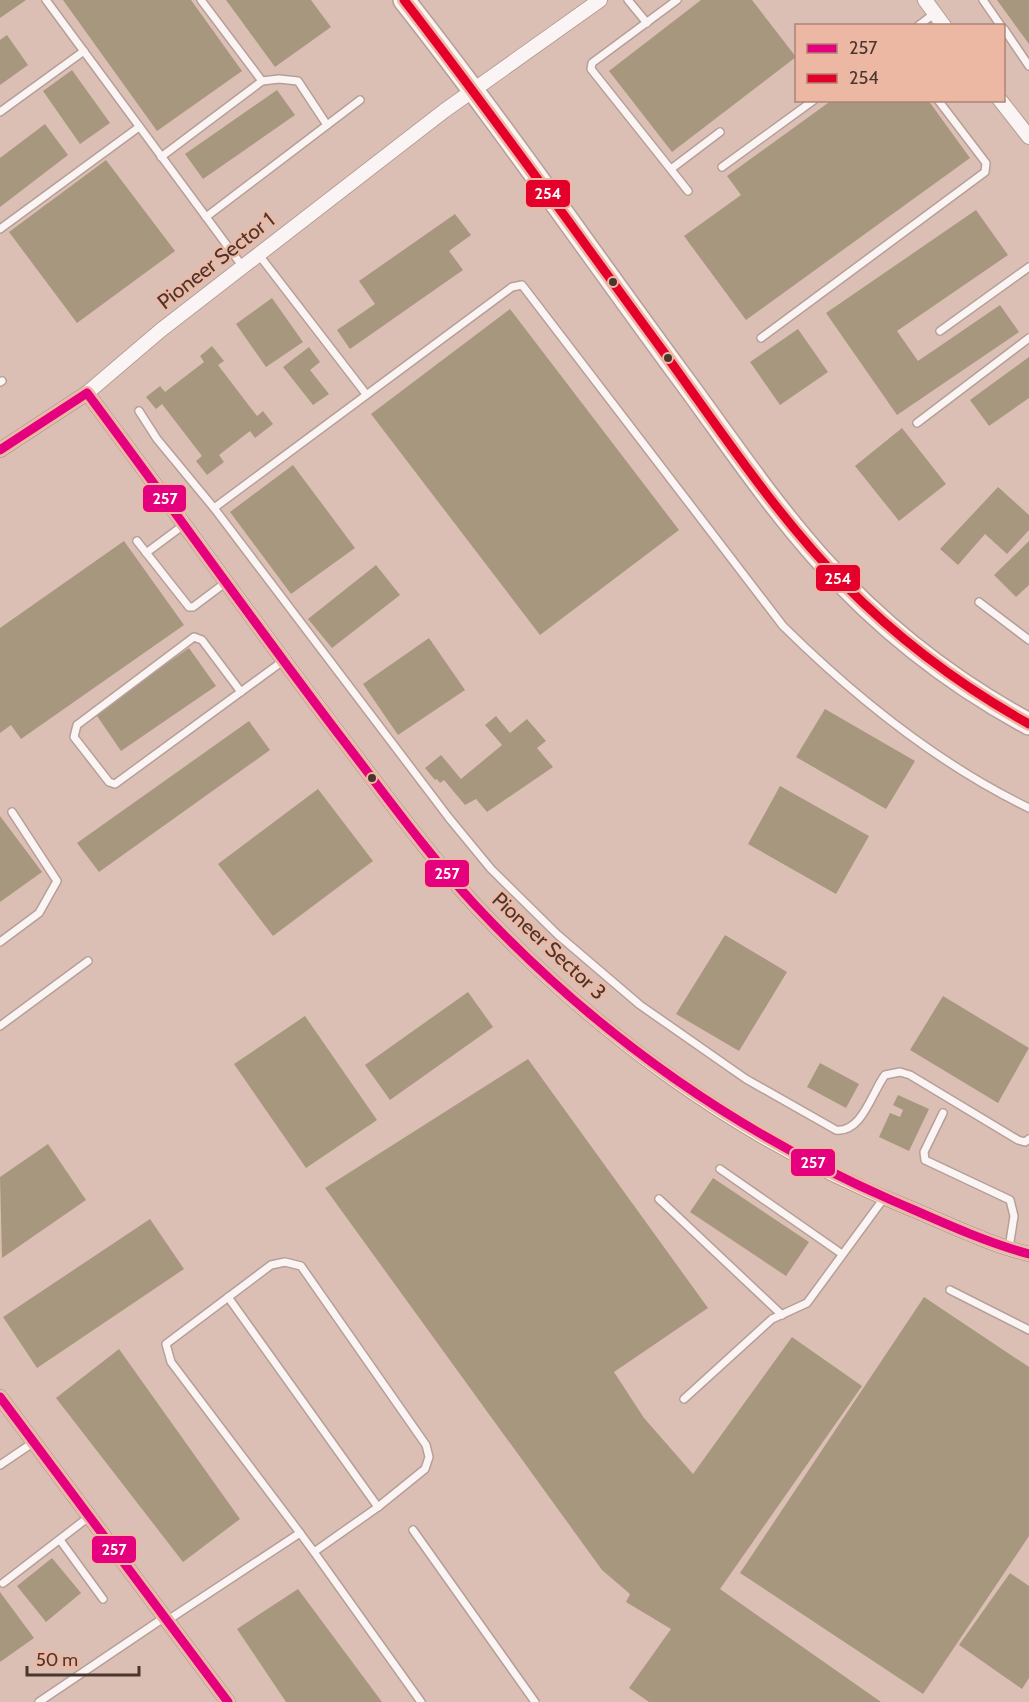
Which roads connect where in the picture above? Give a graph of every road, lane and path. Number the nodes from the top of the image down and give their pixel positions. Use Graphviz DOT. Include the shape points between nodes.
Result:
graph roads {
  1 [pos="46,0"];
  2 [pos="201,0"];
  3 [pos="404,0"];
  4 [pos="600,0"];
  5 [pos="628,0"];
  6 [pos="678,0"];
  7 [pos="925,0"];
  8 [pos="983,0"];
  9 [pos="935,13"];
  10 [pos="647,23"];
  11 [pos="921,24"];
  12 [pos="943,24"];
  13 [pos="1000,24"];
  14 [pos="1005,31"];
  15 [pos="84,51"];
  16 [pos="1029,66"];
  17 [pos="262,81"];
  18 [pos="474,89"];
  19 [pos="360,100"];
  20 [pos="811,102"];
  21 [pos="940,102"];
  22 [pos="1002,102"];
  23 [pos="0,112"];
  24 [pos="327,125"];
  25 [pos="139,127"];
  26 [pos="720,132"];
  27 [pos="1029,137"];
  28 [pos="162,157"];
  29 [pos="722,167"];
  30 [pos="671,169"];
  31 [pos="688,191"];
  32 [pos="206,217"];
  33 [pos="0,229"];
  34 [pos="259,255"];
  35 [pos="243,267"];
  36 [pos="1029,267"];
  37 [pos="940,331"];
  38 [pos="761,338"];
  39 [pos="1029,338"];
  40 [pos="87,393"];
  41 [pos="366,394"];
  42 [pos="139,411"];
  43 [pos="917,423"];
  44 [pos="0,450"];
  45 [pos="214,508"];
  46 [pos="185,524"];
  47 [pos="137,541"];
  48 [pos="146,553"];
  49 [pos="225,583"];
  50 [pos="979,602"];
  51 [pos="1029,640"];
  52 [pos="283,661"];
  53 [pos="241,692"];
  54 [pos="1029,724"];
  55 [pos="1029,808"];
  56 [pos="12,812"];
  57 [pos="0,942"];
  58 [pos="88,961"];
  59 [pos="0,1026"];
  60 [pos="943,1113"];
  61 [pos="1029,1140"];
  62 [pos="720,1169"];
  63 [pos="884,1198"];
  64 [pos="659,1199"];
  65 [pos="1009,1248"];
  66 [pos="842,1254"];
  67 [pos="1029,1254"];
  68 [pos="950,1290"];
  69 [pos="228,1297"];
  70 [pos="782,1315"];
  71 [pos="1029,1330"];
  72 [pos="0,1397"];
  73 [pos="684,1399"];
  74 [pos="34,1442"];
  75 [pos="0,1465"];
  76 [pos="378,1507"];
  77 [pos="90,1516"];
  78 [pos="413,1530"];
  79 [pos="300,1533"];
  80 [pos="60,1540"];
  81 [pos="314,1552"];
  82 [pos="3,1583"];
  83 [pos="103,1599"];
  84 [pos="166,1618"];
  85 [pos="39,1702"];
  86 [pos="228,1702"];
  87 [pos="421,1702"];
  88 [pos="535,1702"];
  1 -- 15 [label="lane"];
  2 -- 17 [label="lane"];
  3 -- 18 [label="main road"];
  4 -- 18 [label="street, Pioneer Sector 1"];
  5 -- 10 [label="lane"];
  6 -- 10 [label="lane"];
  7 -- 9 [label="street"];
  8 -- 13 [label="lane"];
  9 -- 11 [label="lane"];
  9 -- 12 [label="street"];
  10 -- 30 [label="lane" via="592,63 591,69"];
  14 -- 16 [label="lane"];
  15 -- 23 [label="lane"];
  15 -- 25 [label="lane"];
  17 -- 24 [label="lane" via="298,81"];
  17 -- 28 [label="lane"];
  18 -- 34 [label="street, Pioneer Sector 1"];
  18 -- 54 [label="main road" via="613,284 820,559 864,605 923,655 991,703"];
  19 -- 24 [label="lane"];
  20 -- 29 [label="lane"];
  21 -- 38 [label="lane" via="986,163 985,172"];
  22 -- 27 [label="street"];
  24 -- 32 [label="lane"];
  25 -- 28 [label="lane"];
  25 -- 33 [label="lane"];
  26 -- 30 [label="lane"];
  28 -- 32 [label="lane"];
  30 -- 31 [label="lane"];
  32 -- 35 [label="lane"];
  34 -- 35 [label="street, Pioneer Sector 1"];
  34 -- 41 [label="lane"];
  35 -- 40 [label="street, Pioneer Sector 1"];
  36 -- 37 [label="lane"];
  39 -- 43 [label="lane"];
  40 -- 44 [label="street, Pioneer Sector 1"];
  40 -- 46 [label="street, Pioneer Sector 3"];
  41 -- 45 [label="lane"];
  41 -- 55 [label="lane" via="512,287 522,285 783,626 896,724 988,788"];
  42 -- 45 [label="lane"];
  45 -- 61 [label="lane" via="491,869 558,935 640,1005 746,1079 836,1130 855,1125 885,1075 900,1072 1018,1140"];
  46 -- 48 [label="lane"];
  46 -- 49 [label="street, Pioneer Sector 3"];
  47 -- 48 [label="lane"];
  48 -- 49 [label="lane" via="189,607"];
  49 -- 52 [label="street, Pioneer Sector 3"];
  50 -- 51 [label="lane"];
  52 -- 53 [label="lane"];
  52 -- 63 [label="street, Pioneer Sector 3" via="419,839 476,906 605,1027 713,1109 811,1165"];
  53 -- 53 [label="lane" via="115,784 109,782 74,737 76,725 194,637 202,640"];
  56 -- 57 [label="lane" via="57,881 39,913"];
  58 -- 59 [label="lane"];
  60 -- 65 [label="lane" via="924,1152 925,1160 1011,1200 1014,1216"];
  62 -- 66 [label="lane"];
  63 -- 65 [label="street, Pioneer Sector 3"];
  63 -- 66 [label="lane"];
  64 -- 70 [label="lane"];
  65 -- 67 [label="street, Pioneer Sector 3"];
  66 -- 70 [label="lane" via="807,1303"];
  68 -- 71 [label="lane"];
  69 -- 76 [label="lane"];
  69 -- 76 [label="lane" via="271,1265 285,1262 301,1266 426,1445 429,1457 425,1469"];
  69 -- 79 [label="lane" via="166,1344 171,1362"];
  70 -- 73 [label="lane" via="772,1319"];
  72 -- 74 [label="street"];
  74 -- 75 [label="lane"];
  74 -- 77 [label="street"];
  76 -- 81 [label="lane"];
  77 -- 80 [label="lane"];
  77 -- 84 [label="street"];
  78 -- 88 [label="lane"];
  79 -- 81 [label="lane"];
  79 -- 84 [label="lane"];
  80 -- 82 [label="lane"];
  80 -- 83 [label="lane"];
  81 -- 87 [label="lane"];
  84 -- 85 [label="lane"];
  84 -- 86 [label="street"];
}
